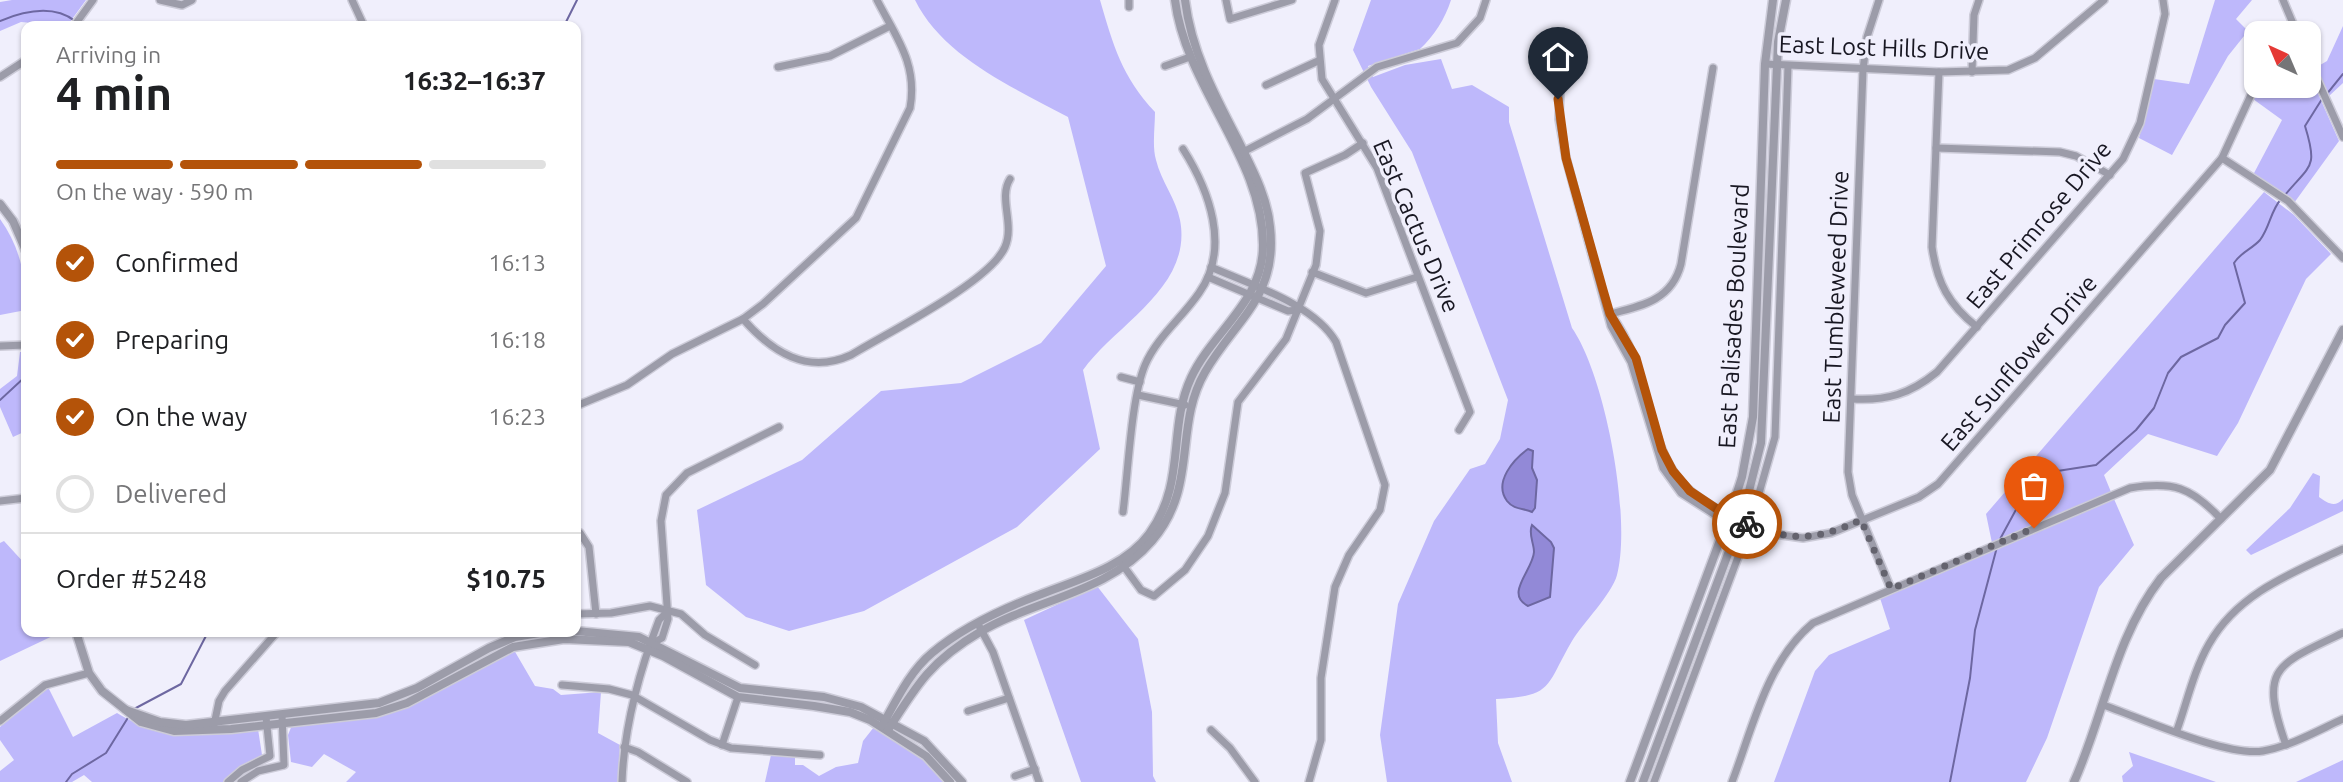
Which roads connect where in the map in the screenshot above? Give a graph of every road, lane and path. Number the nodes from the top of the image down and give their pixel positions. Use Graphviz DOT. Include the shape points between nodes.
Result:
graph roads {
  1 [pos="93,0"];
  2 [pos="160,0"];
  3 [pos="192,0"];
  4 [pos="352,0"];
  5 [pos="877,0"];
  6 [pos="1175,0"];
  7 [pos="1185,0"];
  8 [pos="1226,0"];
  9 [pos="1292,0"];
  10 [pos="1326,0"];
  11 [pos="1486,0"];
  12 [pos="1773,0"];
  13 [pos="1786,0"];
  14 [pos="1879,0"];
  15 [pos="1979,0"];
  16 [pos="2104,0"];
  17 [pos="2163,0"];
  18 [pos="2283,0"];
  19 [pos="1334,2"];
  20 [pos="78,21"];
  21 [pos="362,21"];
  22 [pos="2292,21"];
  23 [pos="890,26"];
  24 [pos="1190,57"];
  25 [pos="1318,61"];
  26 [pos="21,63"];
  27 [pos="1765,64"];
  28 [pos="1778,65"];
  29 [pos="778,66"];
  30 [pos="1166,66"];
  31 [pos="1788,66"];
  32 [pos="1713,68"];
  33 [pos="1863,70"];
  34 [pos="1939,72"];
  35 [pos="1972,72"];
  36 [pos="0,78"];
  37 [pos="1266,85"];
  38 [pos="2321,85"];
  39 [pos="1560,92"];
  40 [pos="2250,98"];
  41 [pos="1333,101"];
  42 [pos="2340,122"];
  43 [pos="2343,137"];
  44 [pos="1363,143"];
  45 [pos="1936,148"];
  46 [pos="1183,149"];
  47 [pos="1241,153"];
  48 [pos="2222,158"];
  49 [pos="2110,175"];
  50 [pos="1010,179"];
  51 [pos="0,204"];
  52 [pos="21,239"];
  53 [pos="2039,240"];
  54 [pos="2047,246"];
  55 [pos="2343,258"];
  56 [pos="1211,267"];
  57 [pos="1312,272"];
  58 [pos="1208,277"];
  59 [pos="1418,277"];
  60 [pos="1256,292"];
  61 [pos="1298,310"];
  62 [pos="1610,314"];
  63 [pos="743,319"];
  64 [pos="1977,327"];
  65 [pos="2343,330"];
  66 [pos="21,345"];
  67 [pos="0,346"];
  68 [pos="1121,377"];
  69 [pos="1140,382"];
  70 [pos="1138,395"];
  71 [pos="1852,399"];
  72 [pos="581,404"];
  73 [pos="1187,406"];
  74 [pos="779,427"];
  75 [pos="1459,430"];
  76 [pos="21,498"];
  77 [pos="0,500"];
  78 [pos="1123,512"];
  79 [pos="1729,517"];
  80 [pos="2221,519"];
  81 [pos="1861,520"];
  82 [pos="1740,522"];
  83 [pos="1750,525"];
  84 [pos="581,535"];
  85 [pos="2343,550"];
  86 [pos="1121,564"];
  87 [pos="1891,589"];
  88 [pos="668,611"];
  89 [pos="581,614"];
  90 [pos="597,614"];
  91 [pos="980,627"];
  92 [pos="581,631"];
  93 [pos="2343,633"];
  94 [pos="78,637"];
  95 [pos="273,637"];
  96 [pos="515,637"];
  97 [pos="652,646"];
  98 [pos="755,665"];
  99 [pos="89,673"];
  100 [pos="562,685"];
  101 [pos="634,696"];
  102 [pos="738,697"];
  103 [pos="1009,698"];
  104 [pos="2103,705"];
  105 [pos="968,711"];
  106 [pos="282,719"];
  107 [pos="2343,719"];
  108 [pos="0,721"];
  109 [pos="267,721"];
  110 [pos="887,724"];
  111 [pos="214,726"];
  112 [pos="1211,730"];
  113 [pos="2177,730"];
  114 [pos="284,745"];
  115 [pos="722,745"];
  116 [pos="2286,745"];
  117 [pos="270,747"];
  118 [pos="624,747"];
  119 [pos="820,755"];
  120 [pos="267,759"];
  121 [pos="270,768"];
  122 [pos="1035,769"];
  123 [pos="1015,776"];
  124 [pos="228,782"];
  125 [pos="241,782"];
  126 [pos="622,782"];
  127 [pos="687,782"];
  128 [pos="950,782"];
  129 [pos="962,782"];
  130 [pos="1039,782"];
  131 [pos="1255,782"];
  132 [pos="1309,782"];
  133 [pos="1630,782"];
  134 [pos="1643,782"];
  135 [pos="1654,782"];
  136 [pos="1732,782"];
  137 [pos="2074,782"];
  1 -- 20 [label="street"];
  2 -- 3 [label="street" via="182,5"];
  4 -- 21 [label="street"];
  5 -- 23 [label="street"];
  6 -- 24 [label="street"];
  7 -- 47 [label="street" via="1199,57"];
  8 -- 9 [label="street" via="1230,19"];
  10 -- 19 [label="street"];
  11 -- 41 [label="street" via="1480,18 1457,43 1377,67"];
  12 -- 27 [label="street, East Palisades Boulevard"];
  13 -- 28 [label="street, East Palisades Boulevard"];
  14 -- 33 [label="street, East Tumbleweed Drive"];
  15 -- 35 [label="street" via="1974,15"];
  16 -- 35 [label="street, East Lost Hills Drive" via="2022,65"];
  17 -- 49 [label="street, East Primrose Drive" via="2165,14 2140,123 2132,144"];
  18 -- 22 [label="street"];
  19 -- 25 [label="street"];
  23 -- 29 [label="street" via="830,56"];
  23 -- 63 [label="street" via="913,76 912,97 868,197 848,227"];
  24 -- 30 [label="street"];
  24 -- 47 [label="street"];
  25 -- 37 [label="street"];
  25 -- 41 [label="street, East Cactus Drive"];
  26 -- 36 [label="street"];
  27 -- 28 [label="street, East Lost Hills Drive"];
  27 -- 79 [label="street, East Palisades Boulevard" via="1753,417"];
  28 -- 31 [label="street, East Lost Hills Drive"];
  28 -- 82 [label="street, East Palisades Boulevard" via="1764,419 1753,482"];
  31 -- 33 [label="street, East Lost Hills Drive"];
  31 -- 83 [label="street" via="1775,437"];
  32 -- 62 [label="street" via="1679,271 1670,288 1654,302"];
  33 -- 34 [label="street, East Lost Hills Drive"];
  33 -- 71 [label="street, East Tumbleweed Drive"];
  34 -- 35 [label="street, East Lost Hills Drive"];
  34 -- 45 [label="street"];
  38 -- 42 [label="street"];
  39 -- 62 [label="street, East Sunflower Drive" via="1566,158"];
  40 -- 48 [label="street, East Sunflower Drive"];
  41 -- 44 [label="street, East Cactus Drive"];
  41 -- 47 [label="street"];
  42 -- 43 [label="street"];
  44 -- 57 [label="street" via="1305,173 1320,231"];
  44 -- 59 [label="street, East Cactus Drive"];
  45 -- 49 [label="street" via="2060,152"];
  45 -- 64 [label="street" via="1932,247 1936,270 1950,302"];
  46 -- 56 [label="street" via="1214,215"];
  47 -- 60 [label="street" via="1263,193 1270,228 1268,271"];
  48 -- 55 [label="street" via="2288,201"];
  48 -- 81 [label="street, East Sunflower Drive" via="1938,484 1919,497"];
  49 -- 54 [label="street, East Primrose Drive"];
  50 -- 63 [label="street" via="1004,193 1008,240 993,266 851,355 828,362 791,359 771,348"];
  51 -- 52 [label="street"];
  53 -- 54 [label="street"];
  54 -- 64 [label="street, East Primrose Drive"];
  56 -- 58 [label="street"];
  56 -- 60 [label="street"];
  57 -- 59 [label="street" via="1366,293"];
  57 -- 61 [label="street"];
  58 -- 60 [label="street"];
  58 -- 69 [label="street" via="1201,292 1158,341"];
  59 -- 75 [label="street, East Cactus Drive" via="1470,412"];
  60 -- 61 [label="street" via="1290,302"];
  60 -- 73 [label="street" via="1247,317 1205,371"];
  61 -- 86 [label="street" via="1286,339 1238,402 1225,494 1194,559 1154,596 1141,590"];
  61 -- 132 [label="street" via="1321,322 1336,342 1385,485 1380,510 1349,555 1335,587 1321,678 1321,740"];
  62 -- 79 [label="street, East Sunflower Drive" via="1636,358 1662,457 1690,491"];
  63 -- 72 [label="street" via="672,354 627,384"];
  64 -- 71 [label="street, East Primrose Drive" via="1919,386 1880,401"];
  65 -- 80 [label="street" via="2278,459"];
  66 -- 67 [label="street"];
  68 -- 69 [label="street"];
  69 -- 70 [label="street"];
  70 -- 73 [label="street"];
  70 -- 78 [label="street"];
  71 -- 81 [label="street, East Tumbleweed Drive" via="1848,472"];
  73 -- 86 [label="street" via="1184,475 1174,507 1152,542"];
  74 -- 88 [label="street" via="687,473 671,487 661,521"];
  76 -- 77 [label="street"];
  79 -- 82 [label="street, East Sunflower Drive"];
  79 -- 133 [label="street, East Palisades Boulevard"];
  80 -- 87 [label="street" via="2182,487 2130,488"];
  80 -- 104 [label="street" via="2146,598 2131,625"];
  81 -- 83 [label="street, East Sunflower Drive" via="1831,533 1803,538"];
  81 -- 87 [label="street, East Tumbleweed Drive"];
  82 -- 83 [label="street, East Sunflower Drive"];
  82 -- 134 [label="street, East Palisades Boulevard"];
  83 -- 135 [label="street"];
  84 -- 90 [label="street" via="589,547"];
  85 -- 113 [label="street" via="2256,592 2222,624 2207,647"];
  86 -- 91 [label="street" via="1099,581"];
  87 -- 136 [label="street" via="1813,623 1795,638 1778,662"];
  88 -- 90 [label="street" via="645,606"];
  88 -- 97 [label="street"];
  88 -- 98 [label="street" via="681,614 705,635"];
  89 -- 90 [label="street"];
  91 -- 103 [label="street"];
  91 -- 110 [label="street" via="922,662"];
  92 -- 97 [label="street" via="621,634"];
  93 -- 116 [label="street" via="2295,656 2281,668 2272,698"];
  94 -- 99 [label="street"];
  95 -- 111 [label="street" via="225,691"];
  96 -- 106 [label="street" via="391,700"];
  97 -- 101 [label="street"];
  97 -- 102 [label="street"];
  97 -- 106 [label="street" via="564,639 531,642 497,653 387,711"];
  97 -- 110 [label="street" via="740,688 842,701"];
  99 -- 108 [label="street" via="45,685"];
  99 -- 111 [label="street" via="102,691 141,722 160,730"];
  100 -- 101 [label="street" via="609,688"];
  101 -- 115 [label="street"];
  101 -- 118 [label="street"];
  102 -- 110 [label="street" via="850,712"];
  102 -- 115 [label="street"];
  103 -- 105 [label="street"];
  103 -- 122 [label="street"];
  104 -- 113 [label="street"];
  104 -- 137 [label="street"];
  106 -- 109 [label="street"];
  106 -- 114 [label="street"];
  107 -- 116 [label="street"];
  109 -- 111 [label="street"];
  109 -- 117 [label="street"];
  110 -- 128 [label="street"];
  110 -- 129 [label="street" via="924,741"];
  112 -- 131 [label="street"];
  113 -- 116 [label="street" via="2234,750"];
  114 -- 117 [label="street"];
  114 -- 121 [label="street" via="286,762 282,768"];
  115 -- 119 [label="street"];
  117 -- 120 [label="street"];
  118 -- 126 [label="street"];
  118 -- 127 [label="street"];
  120 -- 121 [label="street"];
  120 -- 124 [label="street"];
  121 -- 125 [label="street"];
  122 -- 123 [label="street"];
  122 -- 130 [label="street"];
}
